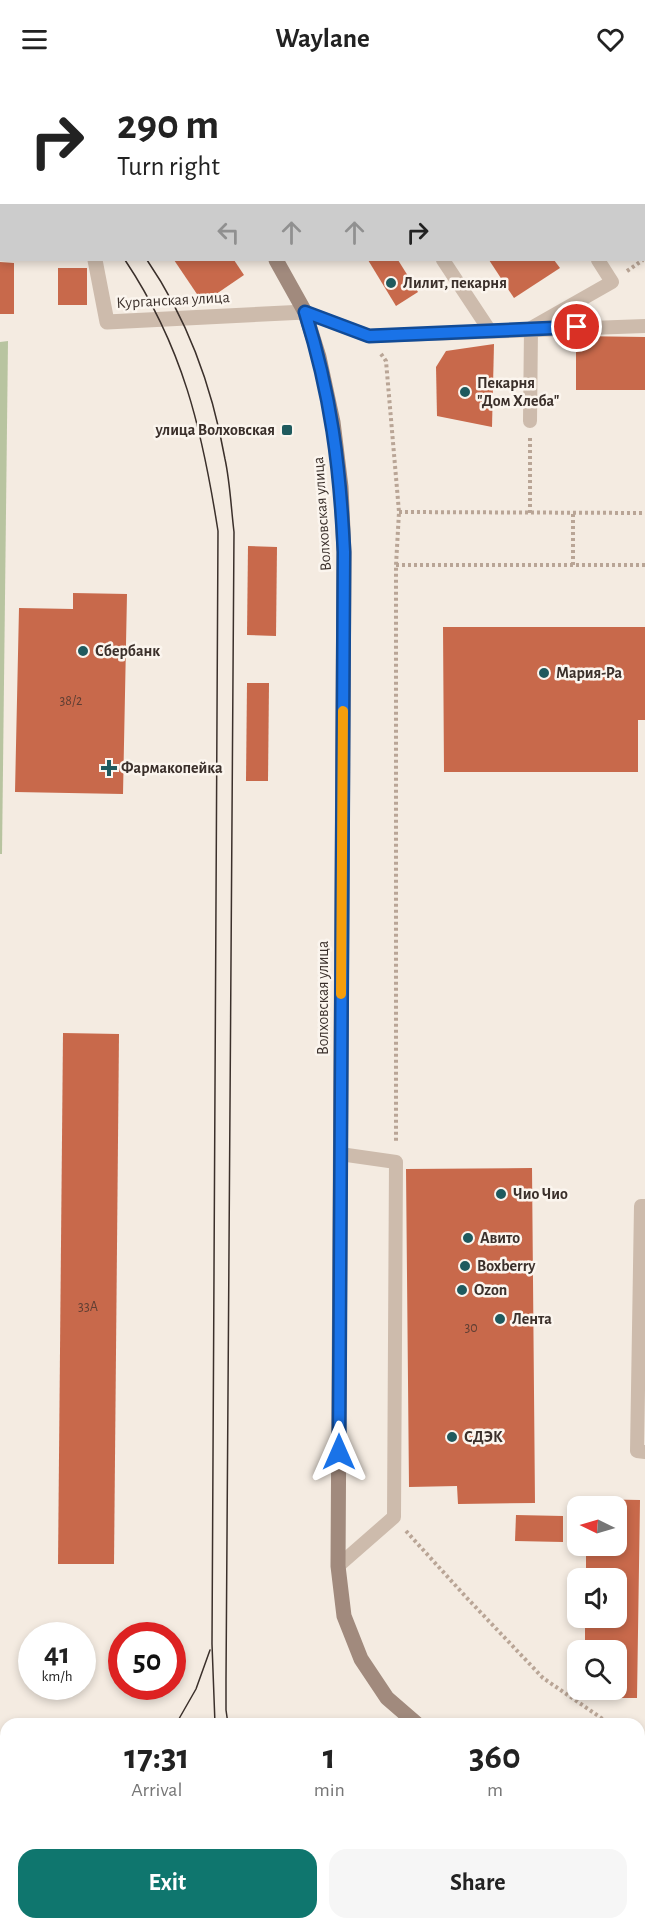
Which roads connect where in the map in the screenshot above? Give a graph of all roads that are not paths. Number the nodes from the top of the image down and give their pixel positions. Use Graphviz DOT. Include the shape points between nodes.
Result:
graph roads {
  1 [pos="95,261"];
  2 [pos="277,261"];
  3 [pos="444,261"];
  4 [pos="599,261"];
  5 [pos="305,312"];
  6 [pos="645,326"];
  7 [pos="531,328"];
  8 [pos="490,331"];
  9 [pos="530,421"];
  10 [pos="340,1154"];
  11 [pos="645,1206"];
  12 [pos="645,1452"];
  13 [pos="338,1566"];
  14 [pos="410,1718"];
  1 -- 5 [label="street, Курганская улица" via="107,322"];
  2 -- 5 [label="main road, Волховская улица"];
  3 -- 8 [label="lane"];
  4 -- 7 [label="lane" via="612,282"];
  5 -- 8 [label="lane" via="369,336"];
  5 -- 10 [label="main road, Волховская улица" via="333,422 344,541"];
  6 -- 7 [label="lane"];
  7 -- 8 [label="lane"];
  7 -- 9 [label="lane"];
  10 -- 13 [label="main road, Волховская улица"];
  10 -- 13 [label="lane" via="396,1162 394,1517"];
  11 -- 12 [label="lane" via="641,1206 637,1451"];
  13 -- 14 [label="main road, Волховская улица" via="344,1616 361,1659 387,1698"];
}
